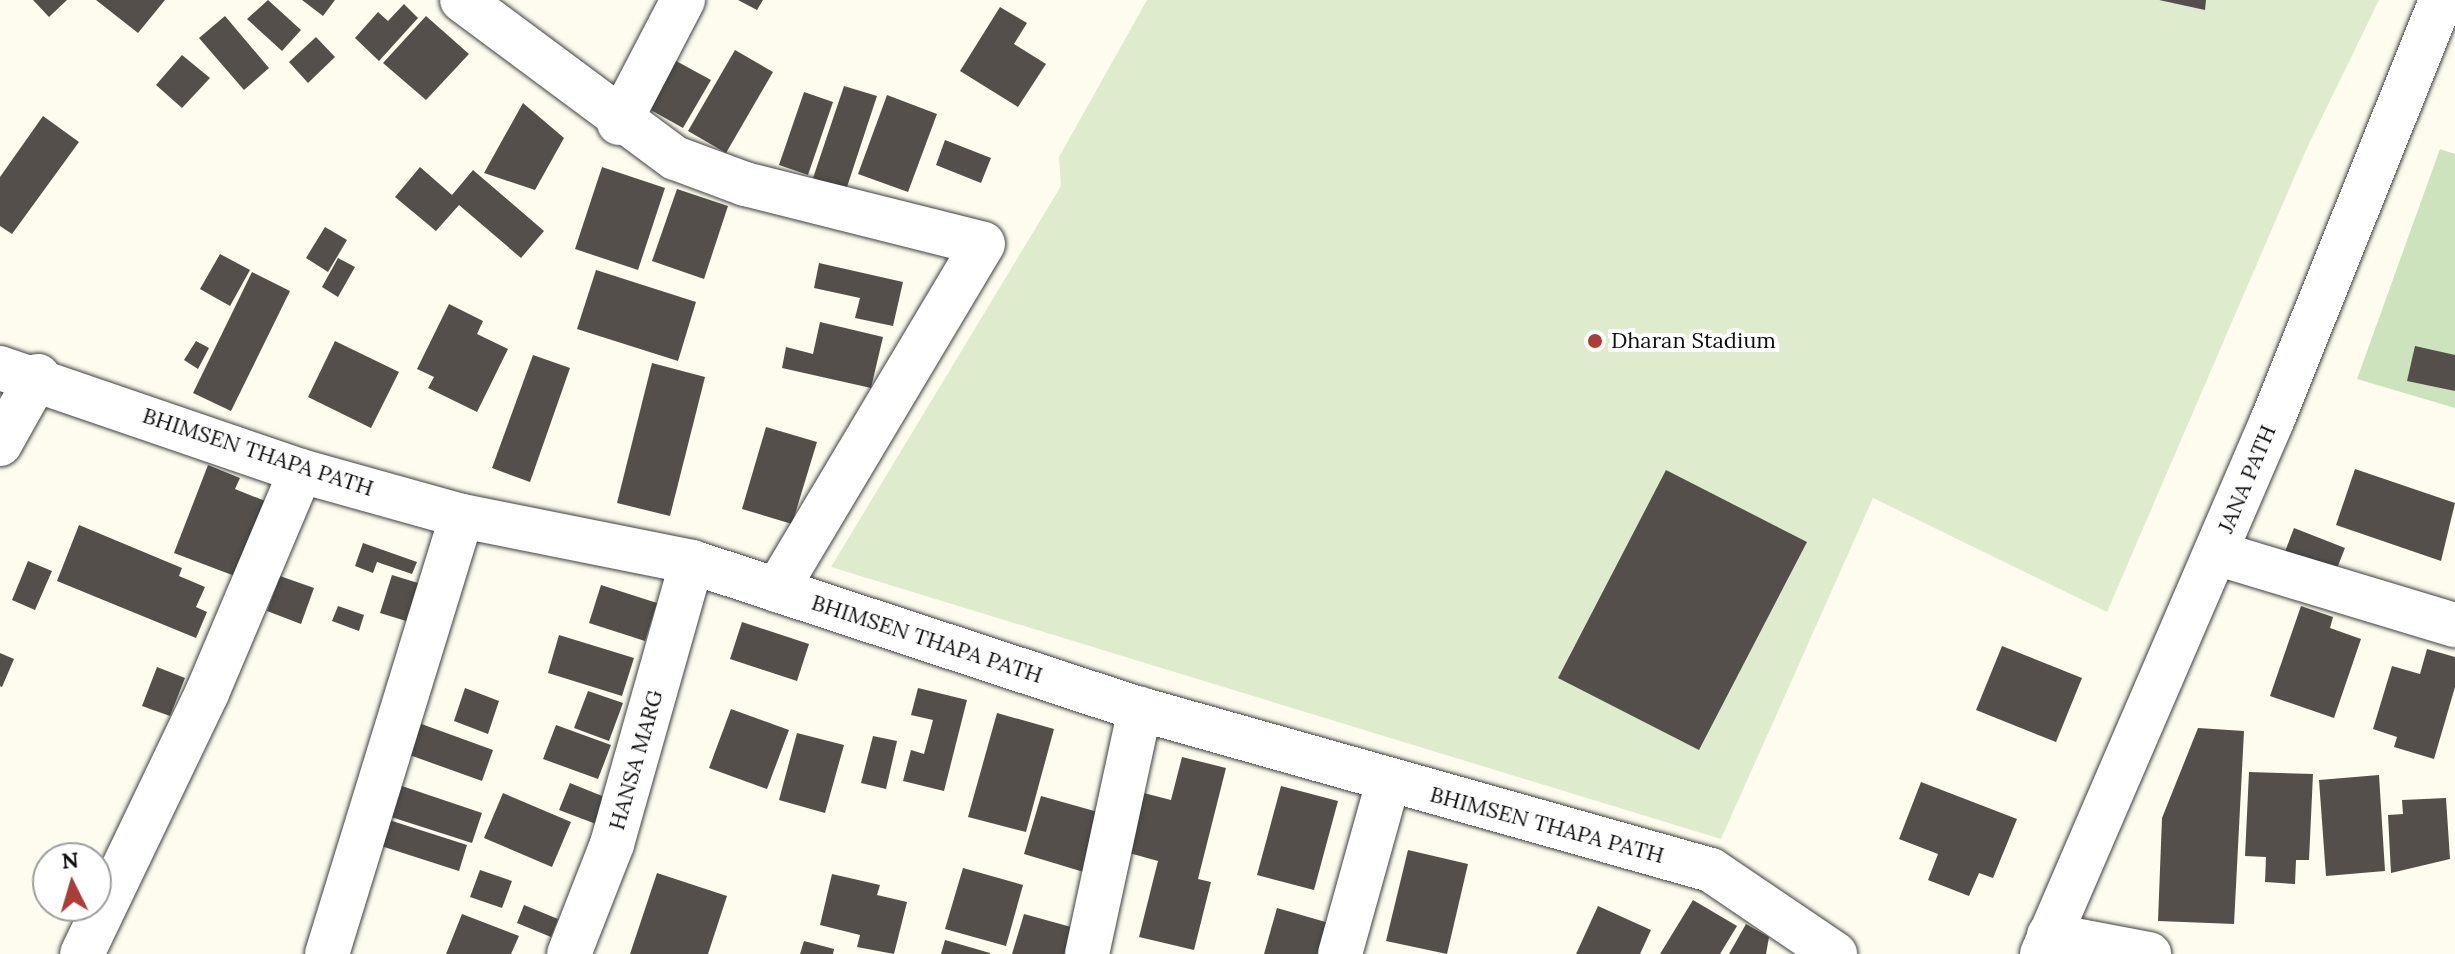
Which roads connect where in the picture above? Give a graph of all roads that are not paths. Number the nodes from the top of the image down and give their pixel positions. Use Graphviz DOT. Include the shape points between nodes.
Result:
graph roads {
  1 [pos="462,0"];
  2 [pos="683,0"];
  3 [pos="2441,0"];
  4 [pos="619,123"];
  5 [pos="19,372"];
  6 [pos="0,444"];
  7 [pos="301,471"];
  8 [pos="462,516"];
  9 [pos="2216,553"];
  10 [pos="692,562"];
  11 [pos="777,590"];
  12 [pos="2455,625"];
  13 [pos="1140,709"];
  14 [pos="1388,782"];
  15 [pos="2045,945"];
  16 [pos="82,954"];
  17 [pos="327,954"];
  18 [pos="569,954"];
  19 [pos="1087,954"];
  20 [pos="1340,954"];
  21 [pos="1835,954"];
  22 [pos="2149,954"];
  1 -- 4 [label="street"];
  2 -- 4 [label="street"];
  3 -- 9 [label="street, JANA PATH"];
  4 -- 11 [label="street" via="675,158 745,184 983,244"];
  5 -- 6 [label="street"];
  5 -- 7 [label="street, BHIMSEN THAPA PATH"];
  7 -- 8 [label="street, BHIMSEN THAPA PATH"];
  7 -- 16 [label="street" via="207,693"];
  8 -- 10 [label="street, BHIMSEN THAPA PATH"];
  8 -- 17 [label="street"];
  9 -- 12 [label="street"];
  9 -- 15 [label="street, JANA PATH"];
  10 -- 11 [label="street, BHIMSEN THAPA PATH"];
  10 -- 18 [label="street, HANSA MARG" via="612,844"];
  11 -- 13 [label="street, BHIMSEN THAPA PATH"];
  13 -- 14 [label="street, BHIMSEN THAPA PATH"];
  13 -- 19 [label="street"];
  14 -- 20 [label="street"];
  14 -- 21 [label="street, BHIMSEN THAPA PATH" via="1711,870"];
  15 -- 22 [label="street"];
}
